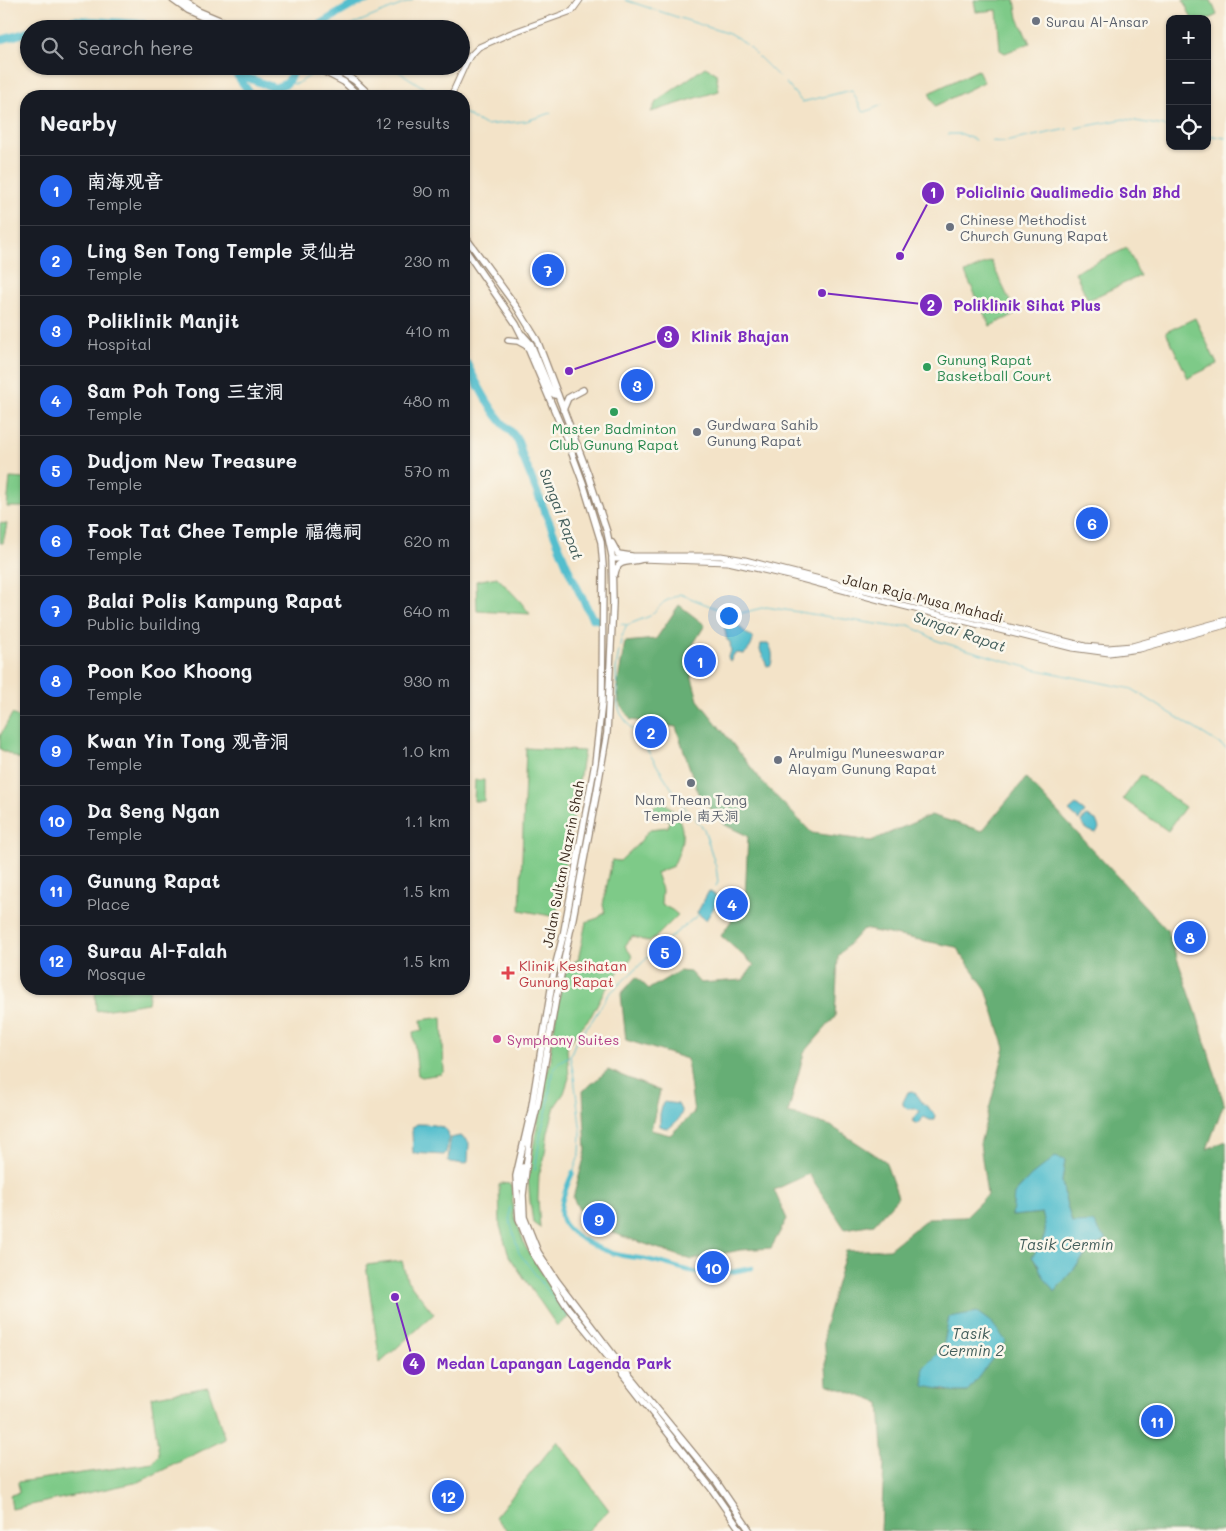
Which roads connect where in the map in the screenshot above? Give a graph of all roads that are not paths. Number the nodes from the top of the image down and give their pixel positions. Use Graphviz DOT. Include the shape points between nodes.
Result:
graph roads {
  1 [pos="173,0"];
  2 [pos="181,0"];
  3 [pos="580,0"];
  4 [pos="210,20"];
  5 [pos="220,20"];
  6 [pos="470,56"];
  7 [pos="330,75"];
  8 [pos="346,75"];
  9 [pos="461,75"];
  10 [pos="353,90"];
  11 [pos="365,90"];
  12 [pos="455,90"];
  13 [pos="470,243"];
  14 [pos="470,257"];
  15 [pos="495,278"];
  16 [pos="516,324"];
  17 [pos="520,332"];
  18 [pos="527,346"];
  19 [pos="584,390"];
  20 [pos="558,395"];
  21 [pos="563,410"];
  22 [pos="606,532"];
  23 [pos="601,542"];
  24 [pos="631,556"];
  25 [pos="611,558"];
  26 [pos="643,559"];
  27 [pos="613,594"];
  28 [pos="603,602"];
  29 [pos="1226,620"];
  30 [pos="996,623"];
  31 [pos="1226,625"];
  32 [pos="1017,629"];
  33 [pos="1004,630"];
  34 [pos="530,1136"];
  35 [pos="517,1179"];
  36 [pos="523,1195"];
  37 [pos="574,1302"];
  38 [pos="577,1320"];
  39 [pos="594,1328"];
  40 [pos="741,1531"];
  41 [pos="750,1531"];
  1 -- 4 [label="highway"];
  2 -- 5 [label="highway"];
  3 -- 6 [label="main road" via="572,11 478,47"];
  7 -- 10 [label="highway"];
  8 -- 11 [label="highway"];
  9 -- 12 [label="main road"];
  13 -- 15 [label="highway, Jalan Sultan Nazrin Shah"];
  14 -- 16 [label="highway, Jalan Sultan Nazrin Shah"];
  15 -- 17 [label="highway" via="525,326 524,332"];
  15 -- 20 [label="highway, Jalan Sultan Nazrin Shah" via="537,340"];
  16 -- 17 [label="highway, Jalan Sultan Nazrin Shah"];
  16 -- 18 [label="highway" via="508,340"];
  17 -- 18 [label="highway, Jalan Sultan Nazrin Shah"];
  17 -- 20 [label="highway" via="531,344 552,394"];
  18 -- 23 [label="highway, Jalan Sultan Nazrin Shah" via="567,440"];
  19 -- 21 [label="highway" via="568,398"];
  20 -- 21 [label="highway, Jalan Sultan Nazrin Shah"];
  21 -- 22 [label="highway, Jalan Sultan Nazrin Shah"];
  22 -- 24 [label="highway" via="618,554"];
  22 -- 25 [label="highway, Jalan Sultan Nazrin Shah"];
  23 -- 25 [label="highway" via="605,554"];
  23 -- 28 [label="highway, Jalan Sultan Nazrin Shah"];
  24 -- 25 [label="main road, Jalan Raja Musa Mahadi"];
  24 -- 30 [label="main road, Jalan Raja Musa Mahadi" via="729,557"];
  25 -- 26 [label="main road, Jalan Raja Musa Mahadi"];
  25 -- 27 [label="highway, Jalan Sultan Nazrin Shah"];
  25 -- 28 [label="highway" via="606,568"];
  26 -- 27 [label="highway" via="619,564"];
  26 -- 33 [label="main road, Jalan Raja Musa Mahadi" via="728,562"];
  27 -- 34 [label="highway, Jalan Sultan Nazrin Shah" via="607,733"];
  28 -- 35 [label="highway, Jalan Sultan Nazrin Shah" via="602,702 595,763"];
  29 -- 32 [label="main road, Jalan Raja Musa Mahadi" via="1132,646 1108,648 1085,646"];
  30 -- 32 [label="main road, Jalan Raja Musa Mahadi"];
  30 -- 33 [label="main road"];
  31 -- 33 [label="main road, Jalan Raja Musa Mahadi" via="1109,653 1072,648"];
  32 -- 33 [label="main road"];
  34 -- 35 [label="highway"];
  34 -- 36 [label="highway, Jalan Sultan Nazrin Shah"];
  35 -- 36 [label="highway"];
  35 -- 38 [label="highway, Jalan Sultan Nazrin Shah" via="518,1214 523,1233 542,1271"];
  36 -- 37 [label="highway, Jalan Sultan Nazrin Shah" via="524,1217 534,1243"];
  37 -- 38 [label="highway"];
  37 -- 39 [label="highway, Jalan Sultan Nazrin Shah"];
  38 -- 39 [label="highway"];
  38 -- 40 [label="highway, Jalan Sultan Nazrin Shah" via="711,1488"];
  39 -- 41 [label="highway, Jalan Sultan Nazrin Shah" via="711,1474"];
}
